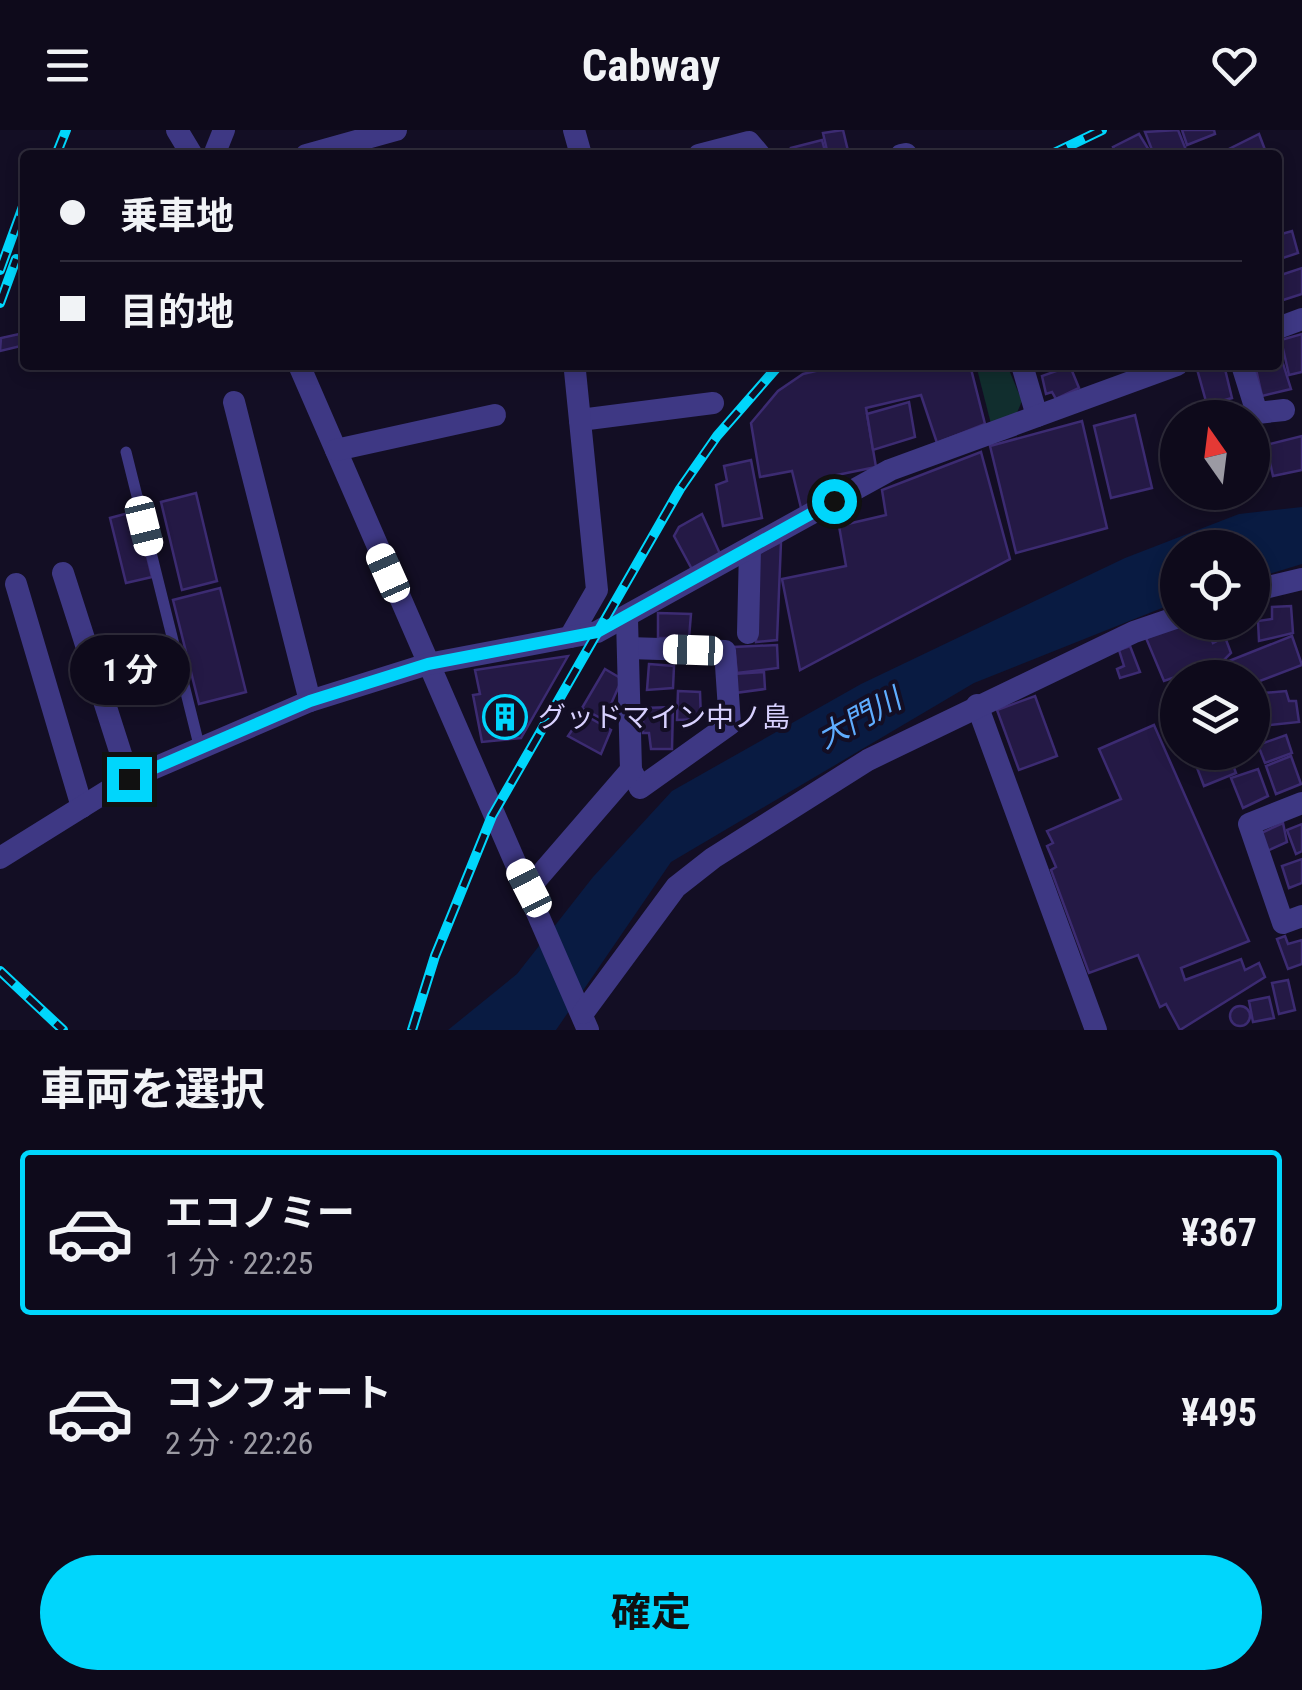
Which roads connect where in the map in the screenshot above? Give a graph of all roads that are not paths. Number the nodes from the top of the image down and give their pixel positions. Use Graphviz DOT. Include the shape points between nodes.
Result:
graph roads {
  1 [pos="396,130"];
  2 [pos="324,150"];
  3 [pos="718,150"];
  4 [pos="756,150"];
  5 [pos="301,370"];
  6 [pos="1023,370"];
  7 [pos="1162,370"];
  8 [pos="1244,370"];
  9 [pos="576,371"];
  10 [pos="234,402"];
  11 [pos="712,402"];
  12 [pos="1284,410"];
  13 [pos="495,414"];
  14 [pos="1037,416"];
  15 [pos="580,420"];
  16 [pos="336,450"];
  17 [pos="126,452"];
  18 [pos="750,549"];
  19 [pos="63,573"];
  20 [pos="1302,579"];
  21 [pos="16,584"];
  22 [pos="1270,587"];
  23 [pos="627,619"];
  24 [pos="1160,623"];
  25 [pos="748,633"];
  26 [pos="570,637"];
  27 [pos="628,648"];
  28 [pos="428,664"];
  29 [pos="310,701"];
  30 [pos="977,704"];
  31 [pos="200,748"];
  32 [pos="631,770"];
  33 [pos="129,779"];
  34 [pos="1302,803"];
  35 [pos="82,807"];
  36 [pos="0,858"];
  37 [pos="534,898"];
  38 [pos="1302,916"];
  39 [pos="583,1015"];
  40 [pos="1096,1030"];
  1 -- 2 [label="street"];
  3 -- 4 [label="street" via="749,142"];
  5 -- 16 [label="street"];
  6 -- 14 [label="street"];
  7 -- 14 [label="street"];
  8 -- 12 [label="street" via="1257,413"];
  9 -- 15 [label="street"];
  10 -- 29 [label="street"];
  11 -- 15 [label="street"];
  13 -- 16 [label="street"];
  14 -- 18 [label="street" via="890,470"];
  15 -- 26 [label="street" via="598,590"];
  16 -- 28 [label="street"];
  17 -- 31 [label="lane"];
  18 -- 23 [label="street"];
  18 -- 25 [label="street"];
  19 -- 33 [label="street"];
  20 -- 22 [label="street"];
  21 -- 35 [label="street"];
  23 -- 26 [label="street"];
  23 -- 27 [label="street"];
  24 -- 30 [label="street"];
  26 -- 28 [label="street"];
  27 -- 32 [label="street"];
  27 -- 32 [label="street" via="726,651 730,724 640,788"];
  28 -- 29 [label="street"];
  28 -- 37 [label="street"];
  29 -- 31 [label="street"];
  30 -- 39 [label="street" via="868,760 676,887"];
  30 -- 40 [label="street"];
  31 -- 33 [label="street"];
  32 -- 37 [label="street"];
  33 -- 35 [label="street"];
  34 -- 38 [label="street" via="1248,824 1284,923"];
  35 -- 36 [label="street"];
  37 -- 39 [label="street"];
}
